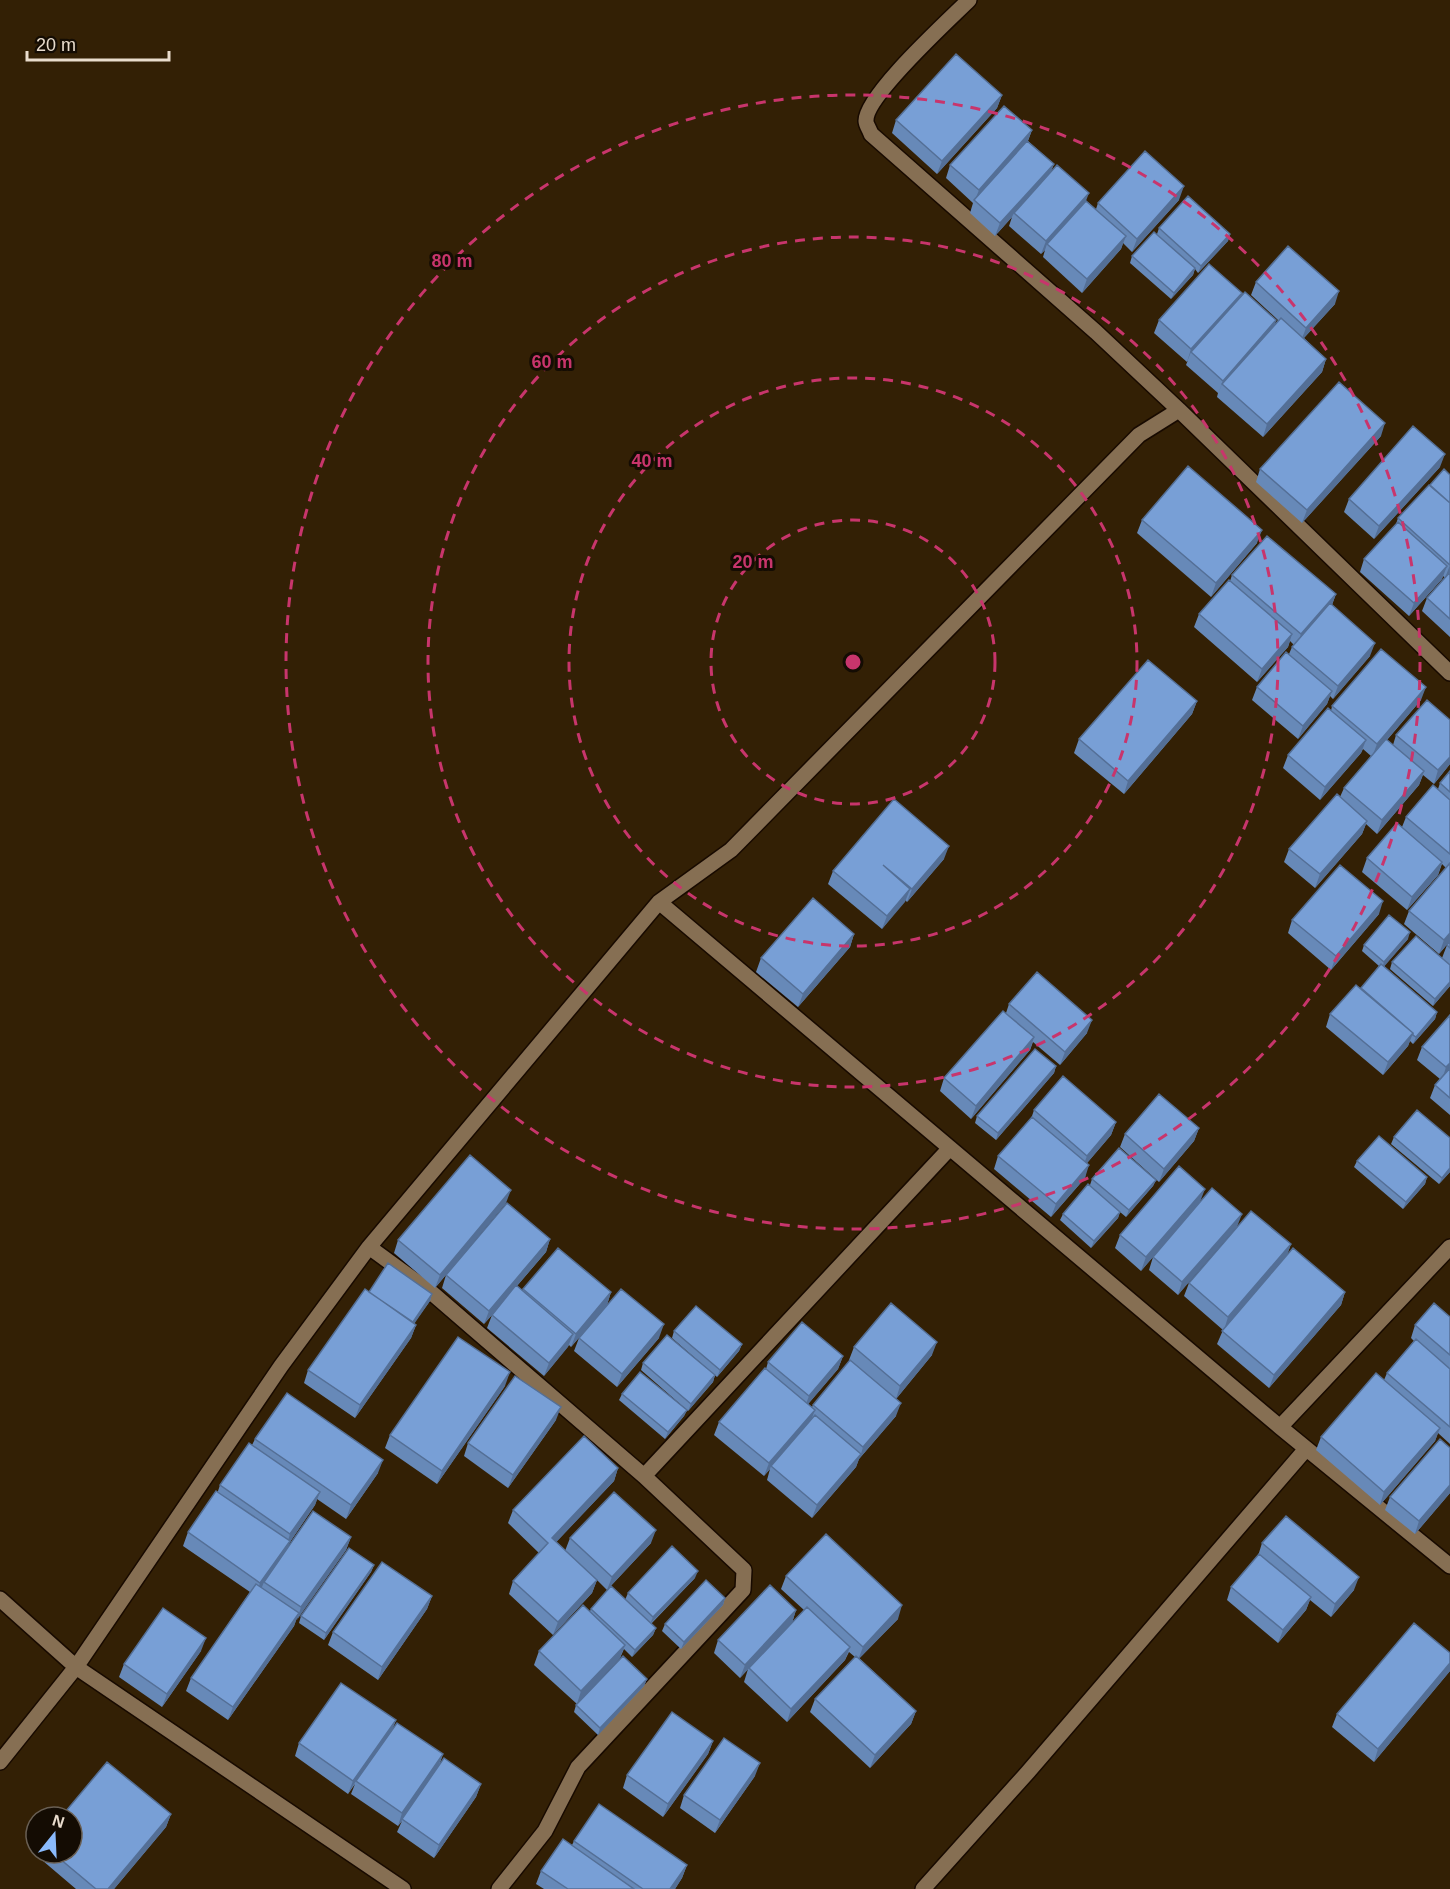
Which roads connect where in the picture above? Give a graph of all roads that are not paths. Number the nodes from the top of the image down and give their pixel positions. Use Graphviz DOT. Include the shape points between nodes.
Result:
graph roads {
  1 [pos="969,0"];
  2 [pos="1179,410"];
  3 [pos="1450,673"];
  4 [pos="659,902"];
  5 [pos="950,1148"];
  6 [pos="369,1247"];
  7 [pos="1450,1247"];
  8 [pos="1280,1427"];
  9 [pos="1306,1449"];
  10 [pos="644,1476"];
  11 [pos="1450,1566"];
  12 [pos="0,1599"];
  13 [pos="76,1667"];
  14 [pos="0,1761"];
  15 [pos="403,1889"];
  16 [pos="499,1889"];
  17 [pos="923,1889"];
  1 -- 2 [label="street" via="886,86 869,109 866,121 871,134"];
  2 -- 3 [label="street"];
  2 -- 4 [label="street" via="1139,435 731,850"];
  4 -- 5 [label="street"];
  4 -- 6 [label="street"];
  5 -- 8 [label="street"];
  5 -- 10 [label="street"];
  6 -- 10 [label="street" via="432,1293"];
  6 -- 13 [label="street" via="281,1366"];
  7 -- 8 [label="street"];
  8 -- 9 [label="street"];
  9 -- 11 [label="street"];
  9 -- 17 [label="street"];
  10 -- 16 [label="street" via="744,1570 743,1590 578,1767 545,1831"];
  12 -- 13 [label="street"];
  13 -- 14 [label="street"];
  13 -- 15 [label="street"];
}
